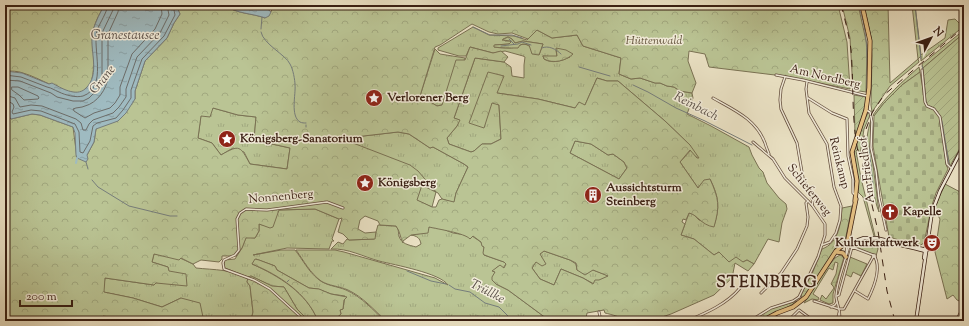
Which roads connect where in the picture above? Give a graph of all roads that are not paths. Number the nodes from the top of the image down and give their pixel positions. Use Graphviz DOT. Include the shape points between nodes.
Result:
graph roads {
  1 [pos="862,5"];
  2 [pos="922,70"];
  3 [pos="776,75"];
  4 [pos="785,77"];
  5 [pos="807,82"];
  6 [pos="869,96"];
  7 [pos="713,98"];
  8 [pos="808,98"];
  9 [pos="866,110"];
  10 [pos="753,142"];
  11 [pos="964,145"];
  12 [pos="768,154"];
  13 [pos="952,168"];
  14 [pos="856,195"];
  15 [pos="808,201"];
  16 [pos="812,206"];
  17 [pos="343,208"];
  18 [pos="886,230"];
  19 [pos="822,245"];
  20 [pos="849,245"];
  21 [pos="925,250"];
  22 [pos="835,253"];
  23 [pos="846,256"];
  24 [pos="874,256"];
  25 [pos="740,288"];
  26 [pos="855,291"];
  27 [pos="761,293"];
  28 [pos="836,296"];
  29 [pos="798,297"];
  30 [pos="801,301"];
  31 [pos="814,301"];
  32 [pos="837,302"];
  33 [pos="964,306"];
  34 [pos="831,307"];
  35 [pos="839,309"];
  36 [pos="599,312"];
  37 [pos="305,321"];
  38 [pos="601,321"];
  39 [pos="688,321"];
  40 [pos="750,321"];
  41 [pos="762,321"];
  42 [pos="788,321"];
  43 [pos="814,321"];
  44 [pos="838,321"];
  45 [pos="916,321"];
  46 [pos="956,321"];
  1 -- 6 [label="main road" via="870,41"];
  2 -- 13 [label="street" via="927,106 934,109 940,117 947,164"];
  3 -- 4 [label="street, Am Nordberg"];
  4 -- 5 [label="street, Am Nordberg"];
  4 -- 16 [label="street" via="781,89 781,109 797,143 803,178 813,201"];
  5 -- 6 [label="street, Am Nordberg"];
  5 -- 8 [label="street, Reinkamp"];
  6 -- 9 [label="main road"];
  7 -- 12 [label="street" via="756,126"];
  8 -- 14 [label="street" via="847,119 848,156 853,193"];
  8 -- 19 [label="street, Reinkamp" via="809,113 827,144 834,187 841,206 836,233 830,242"];
  9 -- 14 [label="main road" via="852,152 858,181"];
  9 -- 18 [label="street, Am Friedhof" via="870,112 872,119 871,148"];
  10 -- 12 [label="street, Schieferweg"];
  11 -- 13 [label="main road"];
  12 -- 15 [label="street, Schieferweg" via="785,178"];
  13 -- 21 [label="main road" via="932,212"];
  14 -- 20 [label="main road"];
  15 -- 16 [label="street, Schieferweg"];
  15 -- 27 [label="street" via="807,226 797,248 784,270"];
  16 -- 19 [label="street, Schieferweg" via="826,224"];
  17 -- 37 [label="street, Nonnenberg" via="327,202 267,210 250,208 242,211 237,219 239,250 224,260 224,269 270,289"];
  19 -- 29 [label="street, Schieferweg"];
  20 -- 21 [label="main road" via="873,240"];
  20 -- 22 [label="main road" via="840,247"];
  20 -- 23 [label="street"];
  20 -- 24 [label="street"];
  20 -- 28 [label="street"];
  21 -- 45 [label="main road"];
  22 -- 23 [label="main road" via="843,253"];
  22 -- 30 [label="main road"];
  23 -- 28 [label="street"];
  24 -- 26 [label="street"];
  24 -- 26 [label="street" via="877,262 876,275 868,299"];
  25 -- 39 [label="street" via="720,305"];
  26 -- 35 [label="street" via="845,308"];
  28 -- 32 [label="street"];
  29 -- 30 [label="street"];
  29 -- 40 [label="street" via="771,308"];
  30 -- 41 [label="main road"];
  31 -- 34 [label="street"];
  32 -- 34 [label="street"];
  32 -- 35 [label="street"];
  33 -- 46 [label="street"];
  34 -- 35 [label="street"];
  35 -- 44 [label="street"];
  36 -- 38 [label="street"];
  42 -- 43 [label="street" via="799,310"];
}
